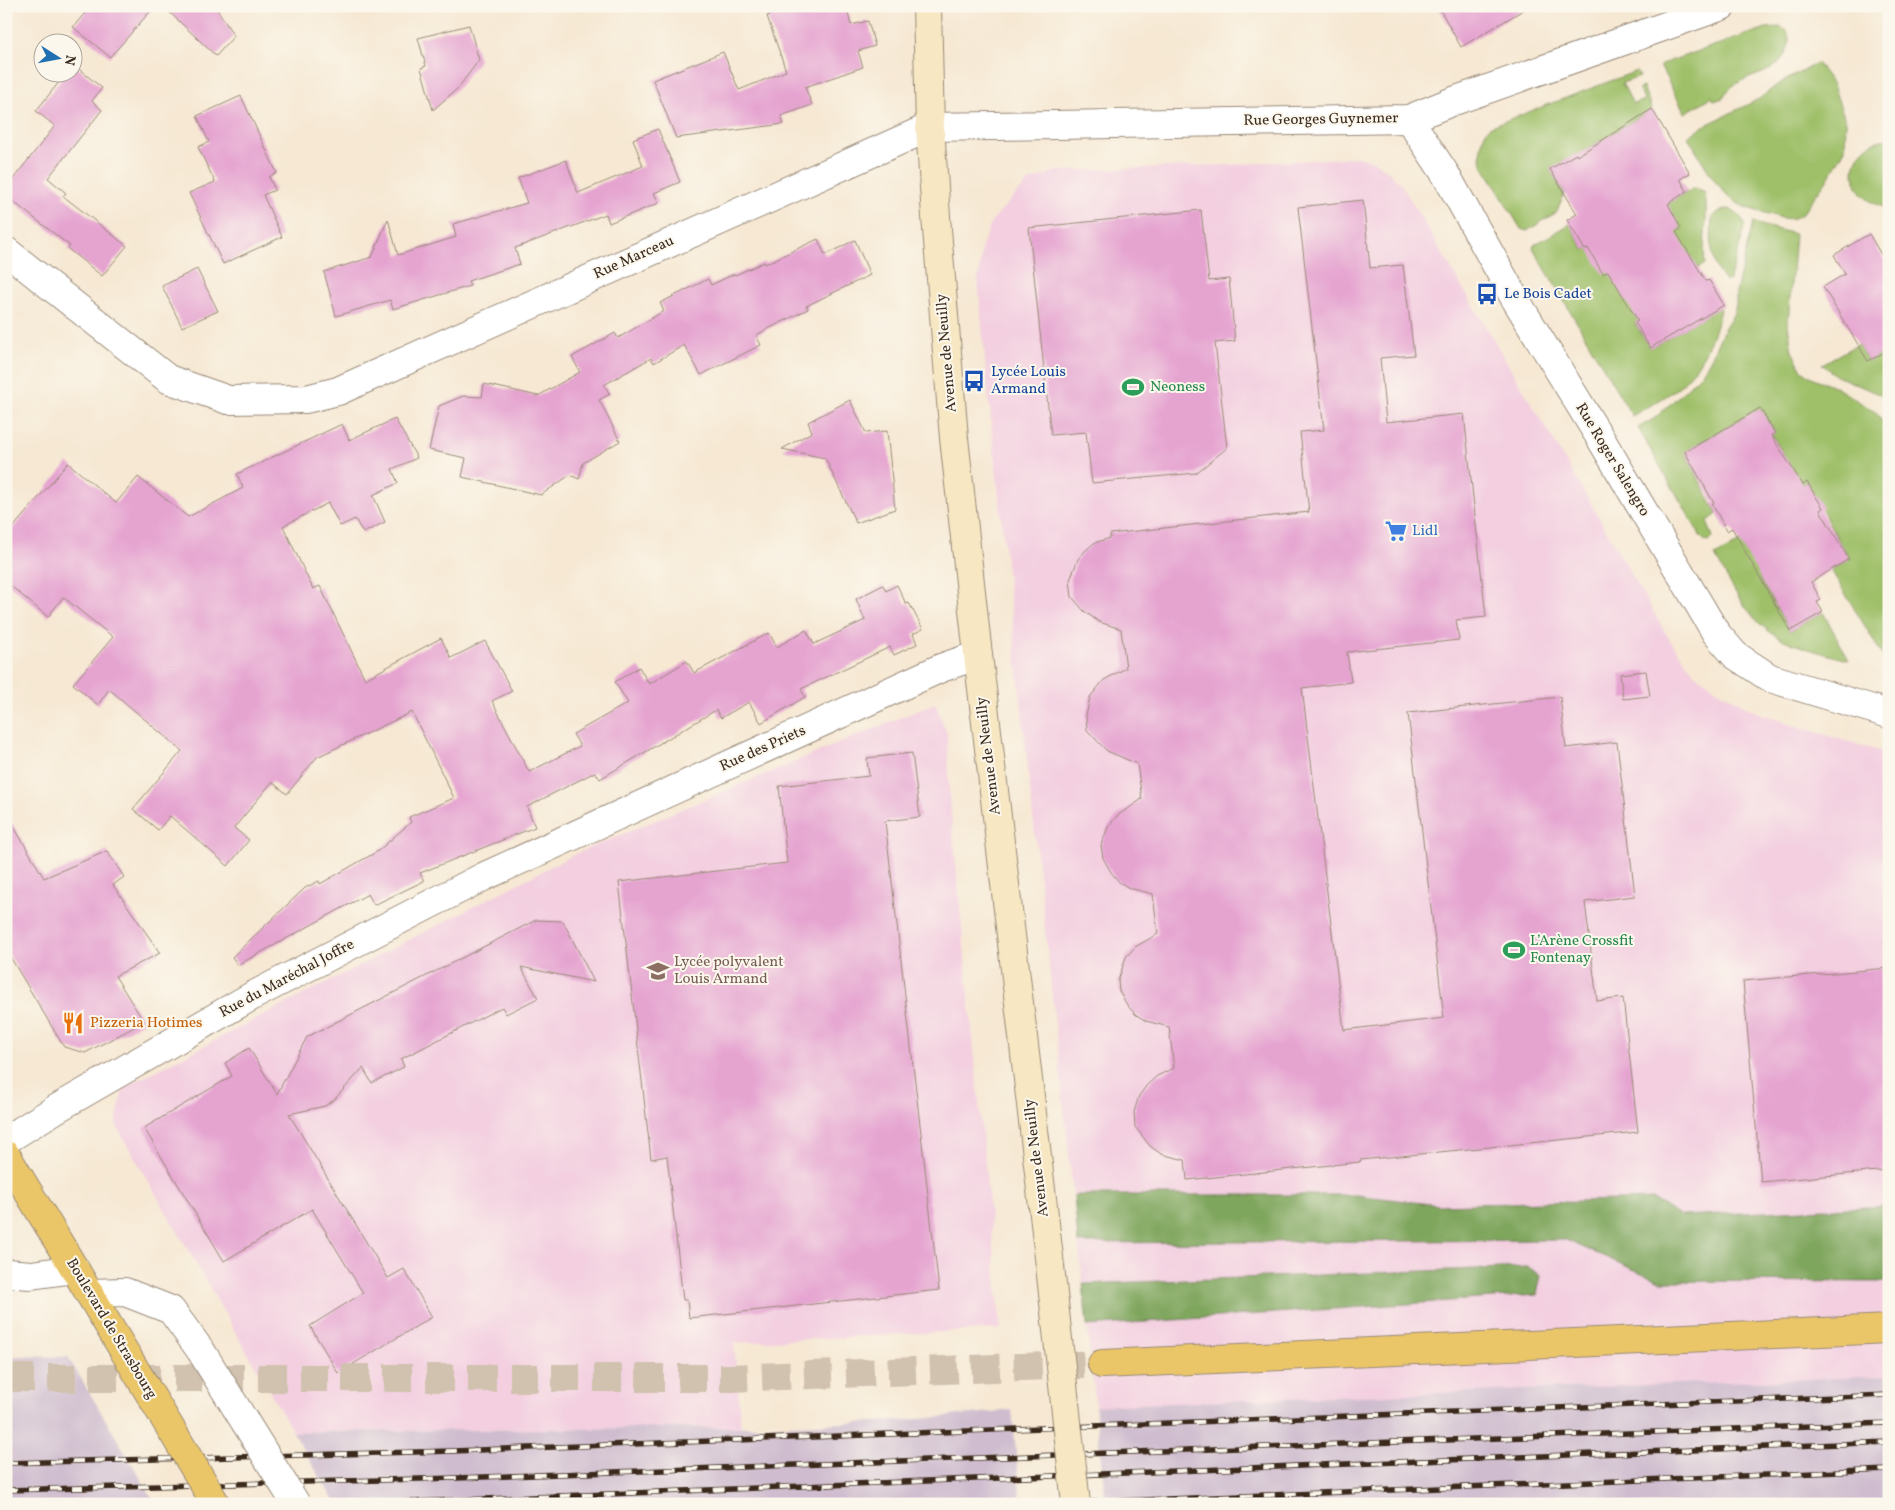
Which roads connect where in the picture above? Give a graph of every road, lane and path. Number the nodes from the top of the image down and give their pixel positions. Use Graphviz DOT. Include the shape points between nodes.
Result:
graph roads {
  1 [pos="927,6"];
  2 [pos="1722,6"];
  3 [pos="1409,119"];
  4 [pos="930,127"];
  5 [pos="6,251"];
  6 [pos="978,655"];
  7 [pos="1889,714"];
  8 [pos="549,846"];
  9 [pos="6,1140"];
  10 [pos="6,1155"];
  11 [pos="75,1269"];
  12 [pos="6,1273"];
  13 [pos="89,1293"];
  14 [pos="1889,1329"];
  15 [pos="1102,1364"];
  16 [pos="216,1504"];
  17 [pos="296,1504"];
  18 [pos="1076,1504"];
  1 -- 4 [label="street, Avenue de Neuilly"];
  2 -- 3 [label="street, Rue Georges Guynemer"];
  3 -- 4 [label="street, Rue Georges Guynemer"];
  3 -- 7 [label="street, Rue Roger Salengro" via="1446,175 1514,297 1716,633 1735,655 1770,678"];
  4 -- 5 [label="street, Rue Marceau" via="338,391 306,399 228,400 168,379"];
  4 -- 6 [label="street, Avenue de Neuilly" via="954,438"];
  6 -- 8 [label="street, Rue des Priets" via="941,668"];
  6 -- 18 [label="street, Avenue de Neuilly, bridge"];
  8 -- 9 [label="street, Rue du Maréchal Joffre" via="254,995"];
  10 -- 11 [label="main road, Boulevard de Strasbourg"];
  11 -- 12 [label="street" via="31,1275"];
  11 -- 13 [label="main road, Boulevard de Strasbourg"];
  13 -- 16 [label="main road, Boulevard de Strasbourg, bridge"];
  13 -- 17 [label="street, bridge" via="125,1292 171,1310 201,1351"];
  14 -- 15 [label="main road"];
}
